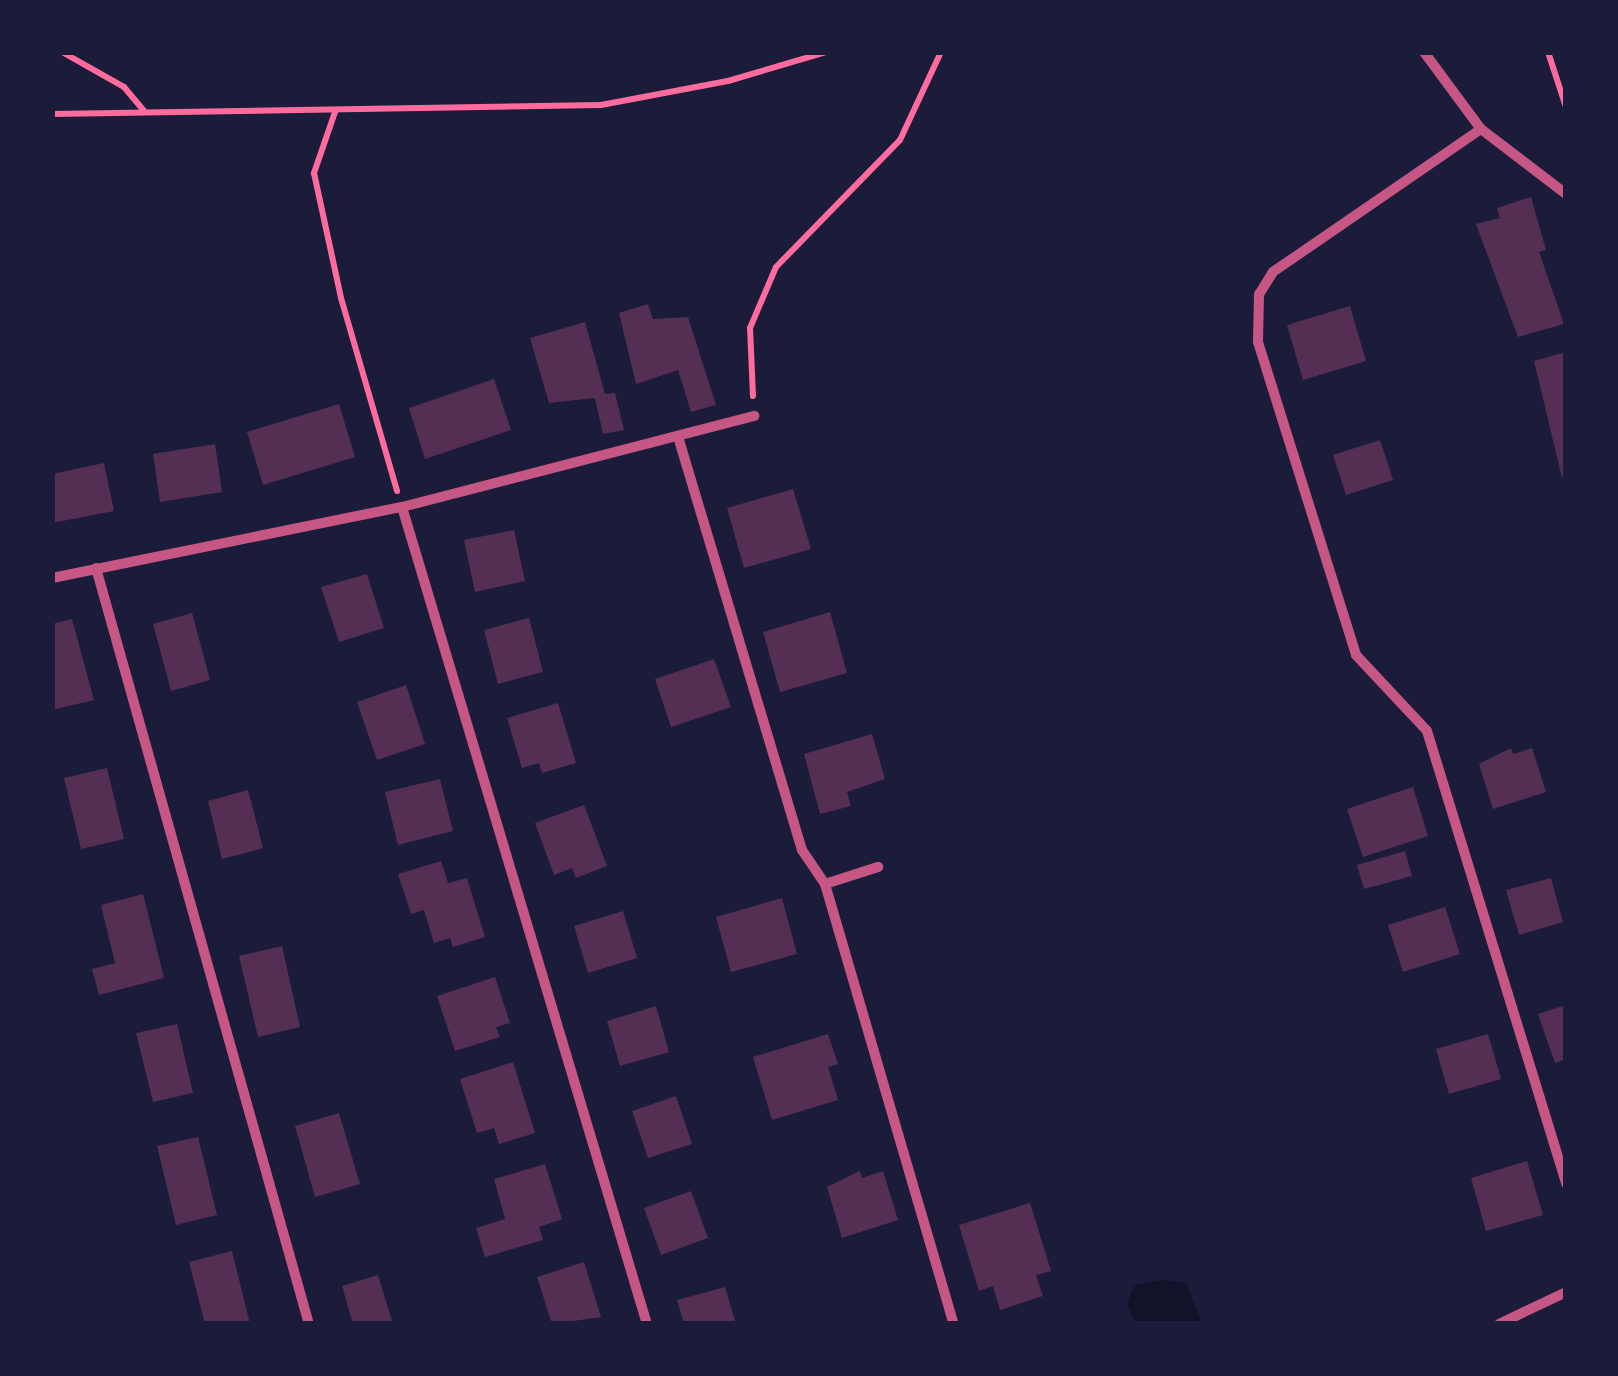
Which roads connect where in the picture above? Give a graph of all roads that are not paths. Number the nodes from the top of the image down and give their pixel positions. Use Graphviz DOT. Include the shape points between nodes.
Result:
graph roads {
  1 [pos="1424,52"];
  2 [pos="1481,129"];
  3 [pos="1566,194"];
  4 [pos="754,416"];
  5 [pos="679,440"];
  6 [pos="402,508"];
  7 [pos="96,568"];
  8 [pos="52,578"];
  9 [pos="878,867"];
  10 [pos="826,884"];
  11 [pos="1566,1184"];
  12 [pos="1566,1292"];
  13 [pos="309,1324"];
  14 [pos="646,1324"];
  15 [pos="954,1324"];
  16 [pos="1499,1324"];
  1 -- 2 [label="street"];
  2 -- 3 [label="street"];
  2 -- 11 [label="street" via="1273,272 1259,294 1258,342 1356,656 1428,731"];
  4 -- 5 [label="street"];
  5 -- 6 [label="street"];
  5 -- 10 [label="street" via="802,850"];
  6 -- 7 [label="street"];
  6 -- 14 [label="street"];
  7 -- 8 [label="street"];
  7 -- 13 [label="street"];
  9 -- 10 [label="street"];
  10 -- 15 [label="street"];
  12 -- 16 [label="street"];
}
